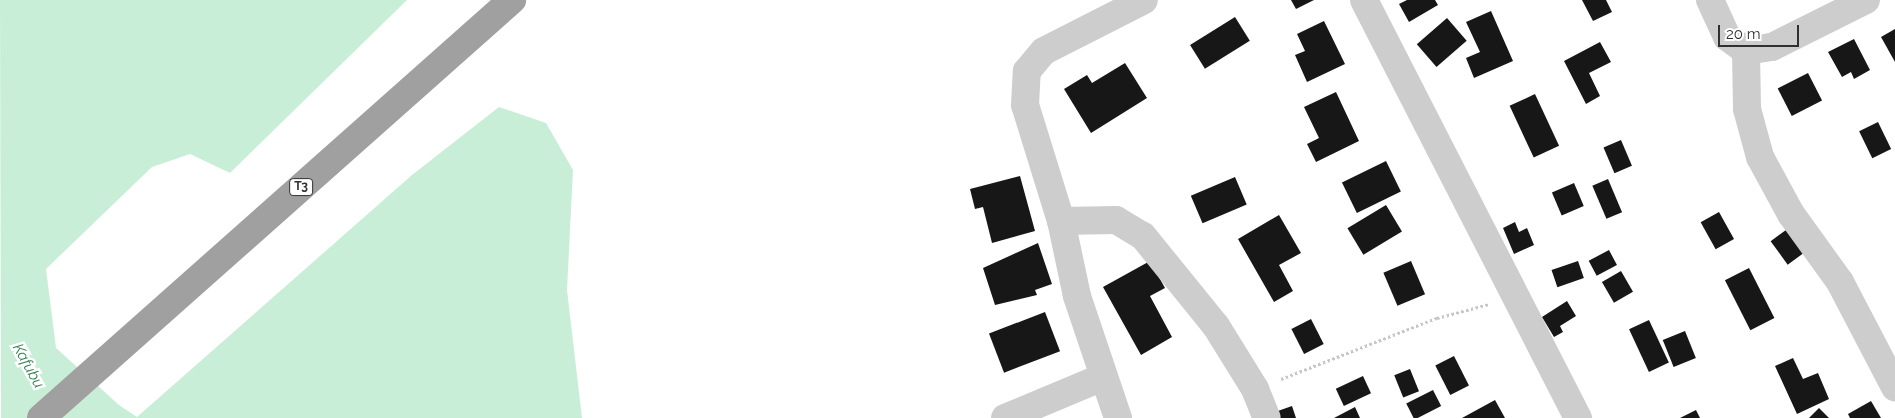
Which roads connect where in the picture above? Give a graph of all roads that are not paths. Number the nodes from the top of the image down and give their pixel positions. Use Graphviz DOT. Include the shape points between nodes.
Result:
graph roads {
  1 [pos="512,0"];
  2 [pos="1144,0"];
  3 [pos="1364,0"];
  4 [pos="1710,0"];
  5 [pos="1866,0"];
  6 [pos="1746,51"];
  7 [pos="1062,221"];
  8 [pos="1103,377"];
  9 [pos="1895,387"];
  10 [pos="41,418"];
  11 [pos="1005,418"];
  12 [pos="1118,418"];
  13 [pos="1267,418"];
  14 [pos="1578,418"];
  1 -- 10 [label="highway, T3"];
  2 -- 7 [label="street" via="1044,51 1027,71 1024,105"];
  3 -- 14 [label="street"];
  4 -- 6 [label="street" via="1727,37"];
  5 -- 6 [label="street" via="1772,47"];
  6 -- 9 [label="street" via="1747,109 1760,158 1791,214 1840,282"];
  7 -- 8 [label="street" via="1076,296"];
  7 -- 13 [label="street" via="1116,220 1143,236 1216,326 1255,389"];
  8 -- 11 [label="street"];
  8 -- 12 [label="street"];
}
